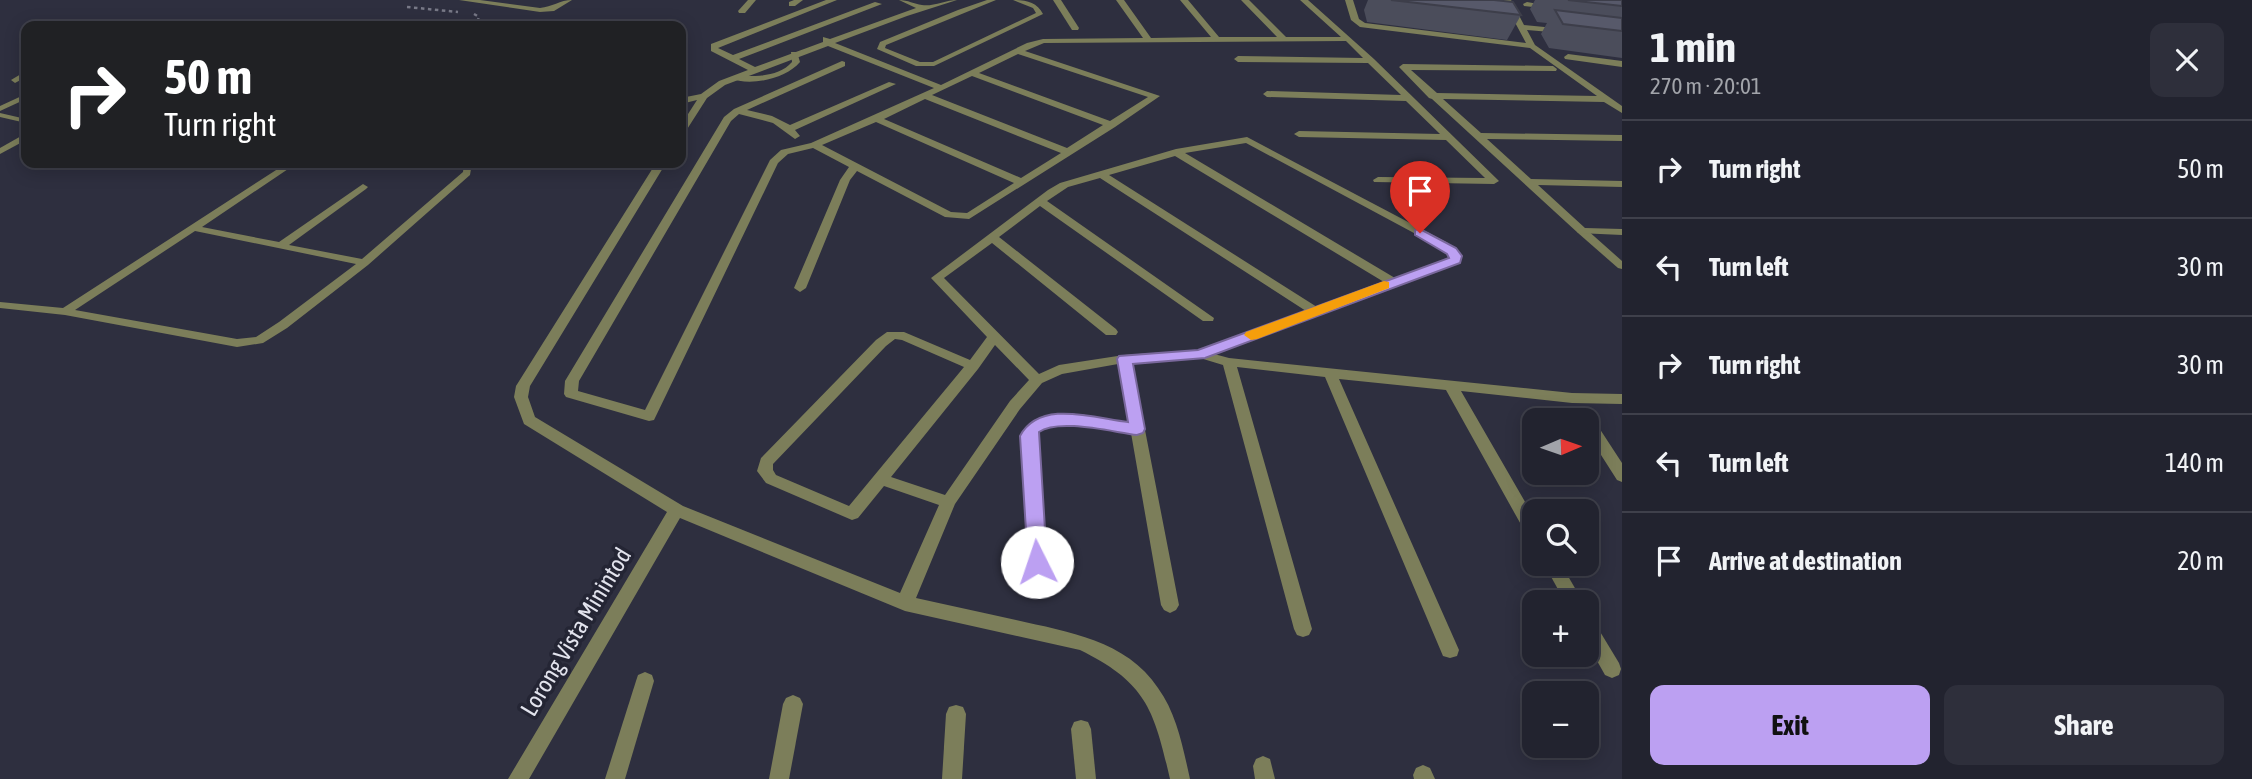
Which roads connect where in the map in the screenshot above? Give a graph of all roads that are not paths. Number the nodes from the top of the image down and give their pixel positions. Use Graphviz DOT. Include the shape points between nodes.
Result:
graph roads {
  1 [pos="463,0"];
  2 [pos="508,0"];
  3 [pos="568,0"];
  4 [pos="752,0"];
  5 [pos="833,0"];
  6 [pos="867,0"];
  7 [pos="903,0"];
  8 [pos="993,0"];
  9 [pos="1016,0"];
  10 [pos="1057,0"];
  11 [pos="1120,0"];
  12 [pos="1184,0"];
  13 [pos="1245,0"];
  14 [pos="1304,0"];
  15 [pos="1505,0"];
  16 [pos="1349,1"];
  17 [pos="943,2"];
  18 [pos="878,4"];
  19 [pos="922,4"];
  20 [pos="1363,4"];
  21 [pos="1527,4"];
  22 [pos="498,5"];
  23 [pos="1554,7"];
  24 [pos="742,11"];
  25 [pos="960,11"];
  26 [pos="904,14"];
  27 [pos="782,18"];
  28 [pos="1521,27"];
  29 [pos="1075,29"];
  30 [pos="809,30"];
  31 [pos="1572,33"];
  32 [pos="838,39"];
  33 [pos="1148,39"];
  34 [pos="1216,39"];
  35 [pos="1283,39"];
  36 [pos="1348,39"];
  37 [pos="826,40"];
  38 [pos="1532,46"];
  39 [pos="1018,51"];
  40 [pos="794,54"];
  41 [pos="1568,57"];
  42 [pos="731,59"];
  43 [pos="1238,59"];
  44 [pos="1371,61"];
  45 [pos="842,64"];
  46 [pos="1622,64"];
  47 [pos="886,65"];
  48 [pos="1553,69"];
  49 [pos="754,70"];
  50 [pos="972,72"];
  51 [pos="21,77"];
  52 [pos="734,78"];
  53 [pos="15,80"];
  54 [pos="892,84"];
  55 [pos="939,87"];
  56 [pos="1267,94"];
  57 [pos="923,95"];
  58 [pos="704,96"];
  59 [pos="1432,96"];
  60 [pos="21,98"];
  61 [pos="1408,98"];
  62 [pos="1607,99"];
  63 [pos="686,100"];
  64 [pos="0,109"];
  65 [pos="1622,110"];
  66 [pos="737,111"];
  67 [pos="0,116"];
  68 [pos="876,119"];
  69 [pos="21,120"];
  70 [pos="686,124"];
  71 [pos="1112,125"];
  72 [pos="790,129"];
  73 [pos="1299,134"];
  74 [pos="1476,136"];
  75 [pos="1449,137"];
  76 [pos="1622,138"];
  77 [pos="21,140"];
  78 [pos="808,146"];
  79 [pos="0,151"];
  80 [pos="1068,152"];
  81 [pos="1176,152"];
  82 [pos="855,166"];
  83 [pos="285,168"];
  84 [pos="468,168"];
  85 [pos="658,168"];
  86 [pos="1101,174"];
  87 [pos="1378,180"];
  88 [pos="1021,182"];
  89 [pos="1527,182"];
  90 [pos="1622,184"];
  91 [pos="363,187"];
  92 [pos="1040,201"];
  93 [pos="194,228"];
  94 [pos="1582,231"];
  95 [pos="1622,232"];
  96 [pos="992,237"];
  97 [pos="282,245"];
  98 [pos="364,263"];
  99 [pos="1622,266"];
  100 [pos="1393,282"];
  101 [pos="800,288"];
  102 [pos="0,305"];
  103 [pos="1315,311"];
  104 [pos="65,312"];
  105 [pos="1209,318"];
  106 [pos="1111,332"];
  107 [pos="994,336"];
  108 [pos="1200,355"];
  109 [pos="1124,359"];
  110 [pos="1229,362"];
  111 [pos="973,366"];
  112 [pos="1330,373"];
  113 [pos="1037,380"];
  114 [pos="1450,385"];
  115 [pos="1572,398"];
  116 [pos="1622,399"];
  117 [pos="1579,408"];
  118 [pos="1137,429"];
  119 [pos="1600,441"];
  120 [pos="1622,475"];
  121 [pos="881,479"];
  122 [pos="948,502"];
  123 [pos="677,510"];
  124 [pos="1522,511"];
  125 [pos="1039,587"];
  126 [pos="905,603"];
  127 [pos="1170,605"];
  128 [pos="1303,629"];
  129 [pos="1599,647"];
  130 [pos="1450,650"];
  131 [pos="1612,669"];
  132 [pos="645,681"];
  133 [pos="793,704"];
  134 [pos="956,714"];
  135 [pos="1081,729"];
  136 [pos="518,779"];
  137 [pos="615,779"];
  138 [pos="779,779"];
  139 [pos="953,779"];
  140 [pos="1086,779"];
  141 [pos="1180,779"];
  1 -- 22 [label="street"];
  2 -- 22 [label="street"];
  3 -- 22 [label="street" via="547,10"];
  4 -- 24 [label="street"];
  5 -- 27 [label="street"];
  6 -- 18 [label="street"];
  7 -- 19 [label="street"];
  8 -- 25 [label="lane"];
  9 -- 25 [label="lane" via="1036,7 1040,14 934,64 919,64 881,49 883,44"];
  10 -- 29 [label="street"];
  11 -- 33 [label="street"];
  12 -- 34 [label="street"];
  13 -- 35 [label="street"];
  14 -- 36 [label="street"];
  15 -- 28 [label="street"];
  16 -- 20 [label="street"];
  16 -- 38 [label="street" via="1355,20 1363,25"];
  17 -- 19 [label="street"];
  17 -- 25 [label="lane"];
  18 -- 26 [label="street"];
  18 -- 30 [label="street"];
  19 -- 26 [label="street"];
  21 -- 23 [label="street"];
  26 -- 32 [label="street"];
  27 -- 30 [label="street"];
  27 -- 42 [label="street" via="716,43 714,49"];
  28 -- 31 [label="street"];
  28 -- 38 [label="street"];
  30 -- 37 [label="street"];
  30 -- 42 [label="street"];
  32 -- 37 [label="street"];
  32 -- 47 [label="street" via="879,57"];
  33 -- 34 [label="street"];
  33 -- 39 [label="street" via="1059,39"];
  34 -- 35 [label="street"];
  35 -- 36 [label="street"];
  36 -- 44 [label="street"];
  37 -- 40 [label="street"];
  37 -- 47 [label="street" via="869,62"];
  38 -- 62 [label="street"];
  39 -- 50 [label="street"];
  39 -- 71 [label="street" via="1155,96"];
  40 -- 49 [label="street"];
  40 -- 52 [label="lane" via="793,67 767,77"];
  41 -- 46 [label="street"];
  42 -- 49 [label="street"];
  43 -- 44 [label="street"];
  44 -- 61 [label="street"];
  45 -- 66 [label="street"];
  47 -- 55 [label="street"];
  48 -- 59 [label="street" via="1403,67"];
  49 -- 52 [label="street"];
  50 -- 55 [label="street"];
  50 -- 71 [label="street"];
  51 -- 53 [label="street"];
  52 -- 58 [label="street"];
  54 -- 72 [label="street"];
  55 -- 57 [label="street"];
  56 -- 61 [label="street"];
  57 -- 68 [label="street"];
  57 -- 80 [label="street"];
  58 -- 63 [label="street"];
  58 -- 70 [label="street"];
  59 -- 62 [label="street"];
  59 -- 74 [label="street"];
  60 -- 64 [label="lane"];
  61 -- 75 [label="street"];
  62 -- 65 [label="street"];
  66 -- 72 [label="street"];
  66 -- 78 [label="street" via="720,129 572,381 571,394 576,397 649,416 774,162 786,152"];
  67 -- 69 [label="lane"];
  68 -- 78 [label="street"];
  68 -- 88 [label="street"];
  71 -- 80 [label="street"];
  72 -- 78 [label="street"];
  73 -- 75 [label="street"];
  74 -- 76 [label="street"];
  74 -- 89 [label="street"];
  75 -- 87 [label="street" via="1494,181"];
  77 -- 79 [label="lane"];
  78 -- 82 [label="street"];
  80 -- 88 [label="street"];
  81 -- 86 [label="street"];
  81 -- 100 [label="street"];
  81 -- 100 [label="street" via="1239,140 1256,143 1456,256"];
  82 -- 88 [label="street" via="949,215 962,217"];
  82 -- 101 [label="street"];
  83 -- 93 [label="lane"];
  84 -- 98 [label="lane"];
  85 -- 123 [label="street" via="531,371 521,397 529,420"];
  86 -- 92 [label="street" via="1064,185"];
  86 -- 103 [label="street"];
  89 -- 90 [label="street"];
  89 -- 94 [label="street"];
  91 -- 97 [label="lane"];
  92 -- 96 [label="street"];
  92 -- 105 [label="street"];
  93 -- 97 [label="lane"];
  93 -- 104 [label="lane"];
  94 -- 95 [label="street"];
  94 -- 99 [label="lane"];
  96 -- 106 [label="street"];
  96 -- 107 [label="street" via="937,278"];
  97 -- 98 [label="lane"];
  98 -- 104 [label="lane" via="259,340 237,343"];
  100 -- 103 [label="street"];
  102 -- 104 [label="lane"];
  103 -- 108 [label="street"];
  107 -- 111 [label="street"];
  107 -- 113 [label="street"];
  108 -- 109 [label="street"];
  108 -- 110 [label="street"];
  109 -- 113 [label="street" via="1059,370"];
  109 -- 118 [label="street"];
  110 -- 112 [label="street"];
  110 -- 128 [label="street"];
  111 -- 121 [label="street"];
  111 -- 121 [label="street" via="904,335 892,335 766,462 765,471 771,480 852,514"];
  112 -- 114 [label="street"];
  112 -- 130 [label="street"];
  113 -- 122 [label="street"];
  114 -- 115 [label="street"];
  114 -- 124 [label="street"];
  115 -- 116 [label="street"];
  115 -- 117 [label="street"];
  118 -- 125 [label="street" via="1061,420 1043,421 1032,428 1028,436"];
  118 -- 127 [label="street"];
  119 -- 120 [label="street"];
  121 -- 122 [label="street"];
  122 -- 126 [label="street"];
  123 -- 126 [label="street"];
  123 -- 136 [label="street, Lorong Vista Minintod"];
  126 -- 141 [label="street" via="1083,643 1108,654 1151,689"];
  129 -- 131 [label="street"];
  132 -- 137 [label="street"];
  133 -- 138 [label="street"];
  134 -- 139 [label="street"];
  135 -- 140 [label="street"];
}
